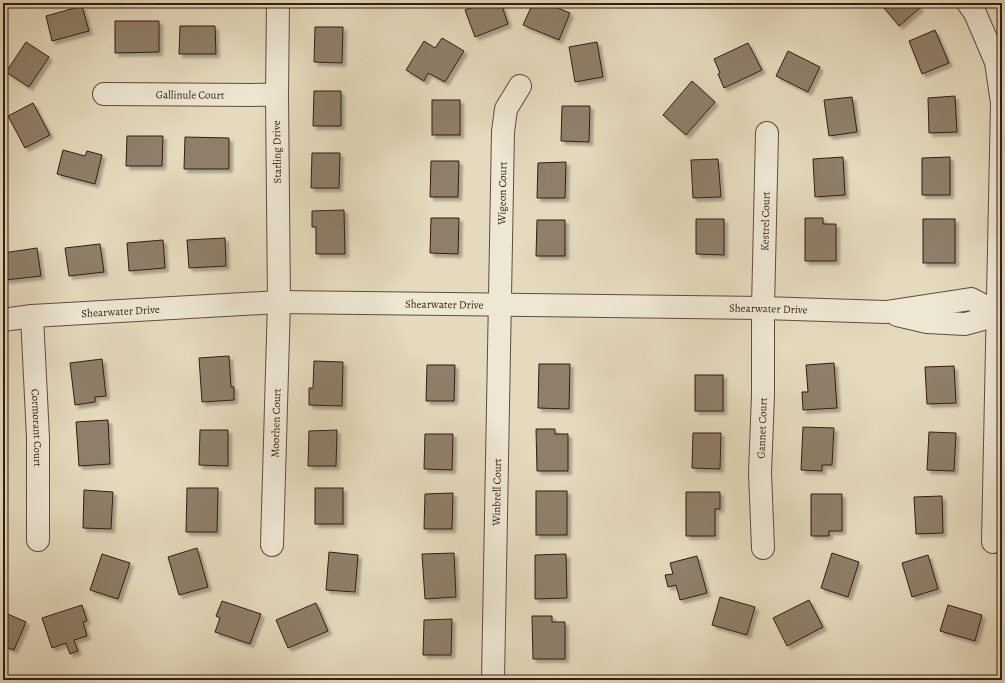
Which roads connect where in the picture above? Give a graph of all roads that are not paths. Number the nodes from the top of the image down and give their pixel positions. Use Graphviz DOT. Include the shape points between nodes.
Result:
graph roads {
  1 [pos="278,3"];
  2 [pos="968,3"];
  3 [pos="520,86"];
  4 [pos="104,94"];
  5 [pos="276,95"];
  6 [pos="767,133"];
  7 [pos="279,302"];
  8 [pos="501,304"];
  9 [pos="763,308"];
  10 [pos="1000,314"];
  11 [pos="32,316"];
  12 [pos="3,320"];
  13 [pos="38,540"];
  14 [pos="993,542"];
  15 [pos="272,545"];
  16 [pos="762,548"];
  17 [pos="493,680"];
  1 -- 5 [label="street, Starling Drive"];
  2 -- 10 [label="street" via="975,13 996,62 1002,103"];
  3 -- 8 [label="street, Wigeon Court" via="506,109 503,132"];
  4 -- 5 [label="street, Gallinule Court"];
  5 -- 7 [label="street, Starling Drive"];
  6 -- 9 [label="street, Kestrel Court"];
  7 -- 8 [label="street, Shearwater Drive"];
  7 -- 11 [label="street, Shearwater Drive"];
  7 -- 15 [label="street, Moorhen Court"];
  8 -- 9 [label="street, Shearwater Drive"];
  8 -- 17 [label="street, Winbrell Court"];
  9 -- 10 [label="street, Shearwater Drive" via="886,312 927,322 965,324"];
  9 -- 16 [label="street, Gannet Court" via="760,473"];
  10 -- 14 [label="street"];
  11 -- 12 [label="street, Shearwater Drive"];
  11 -- 13 [label="street, Cormorant Court" via="38,438"];
}
